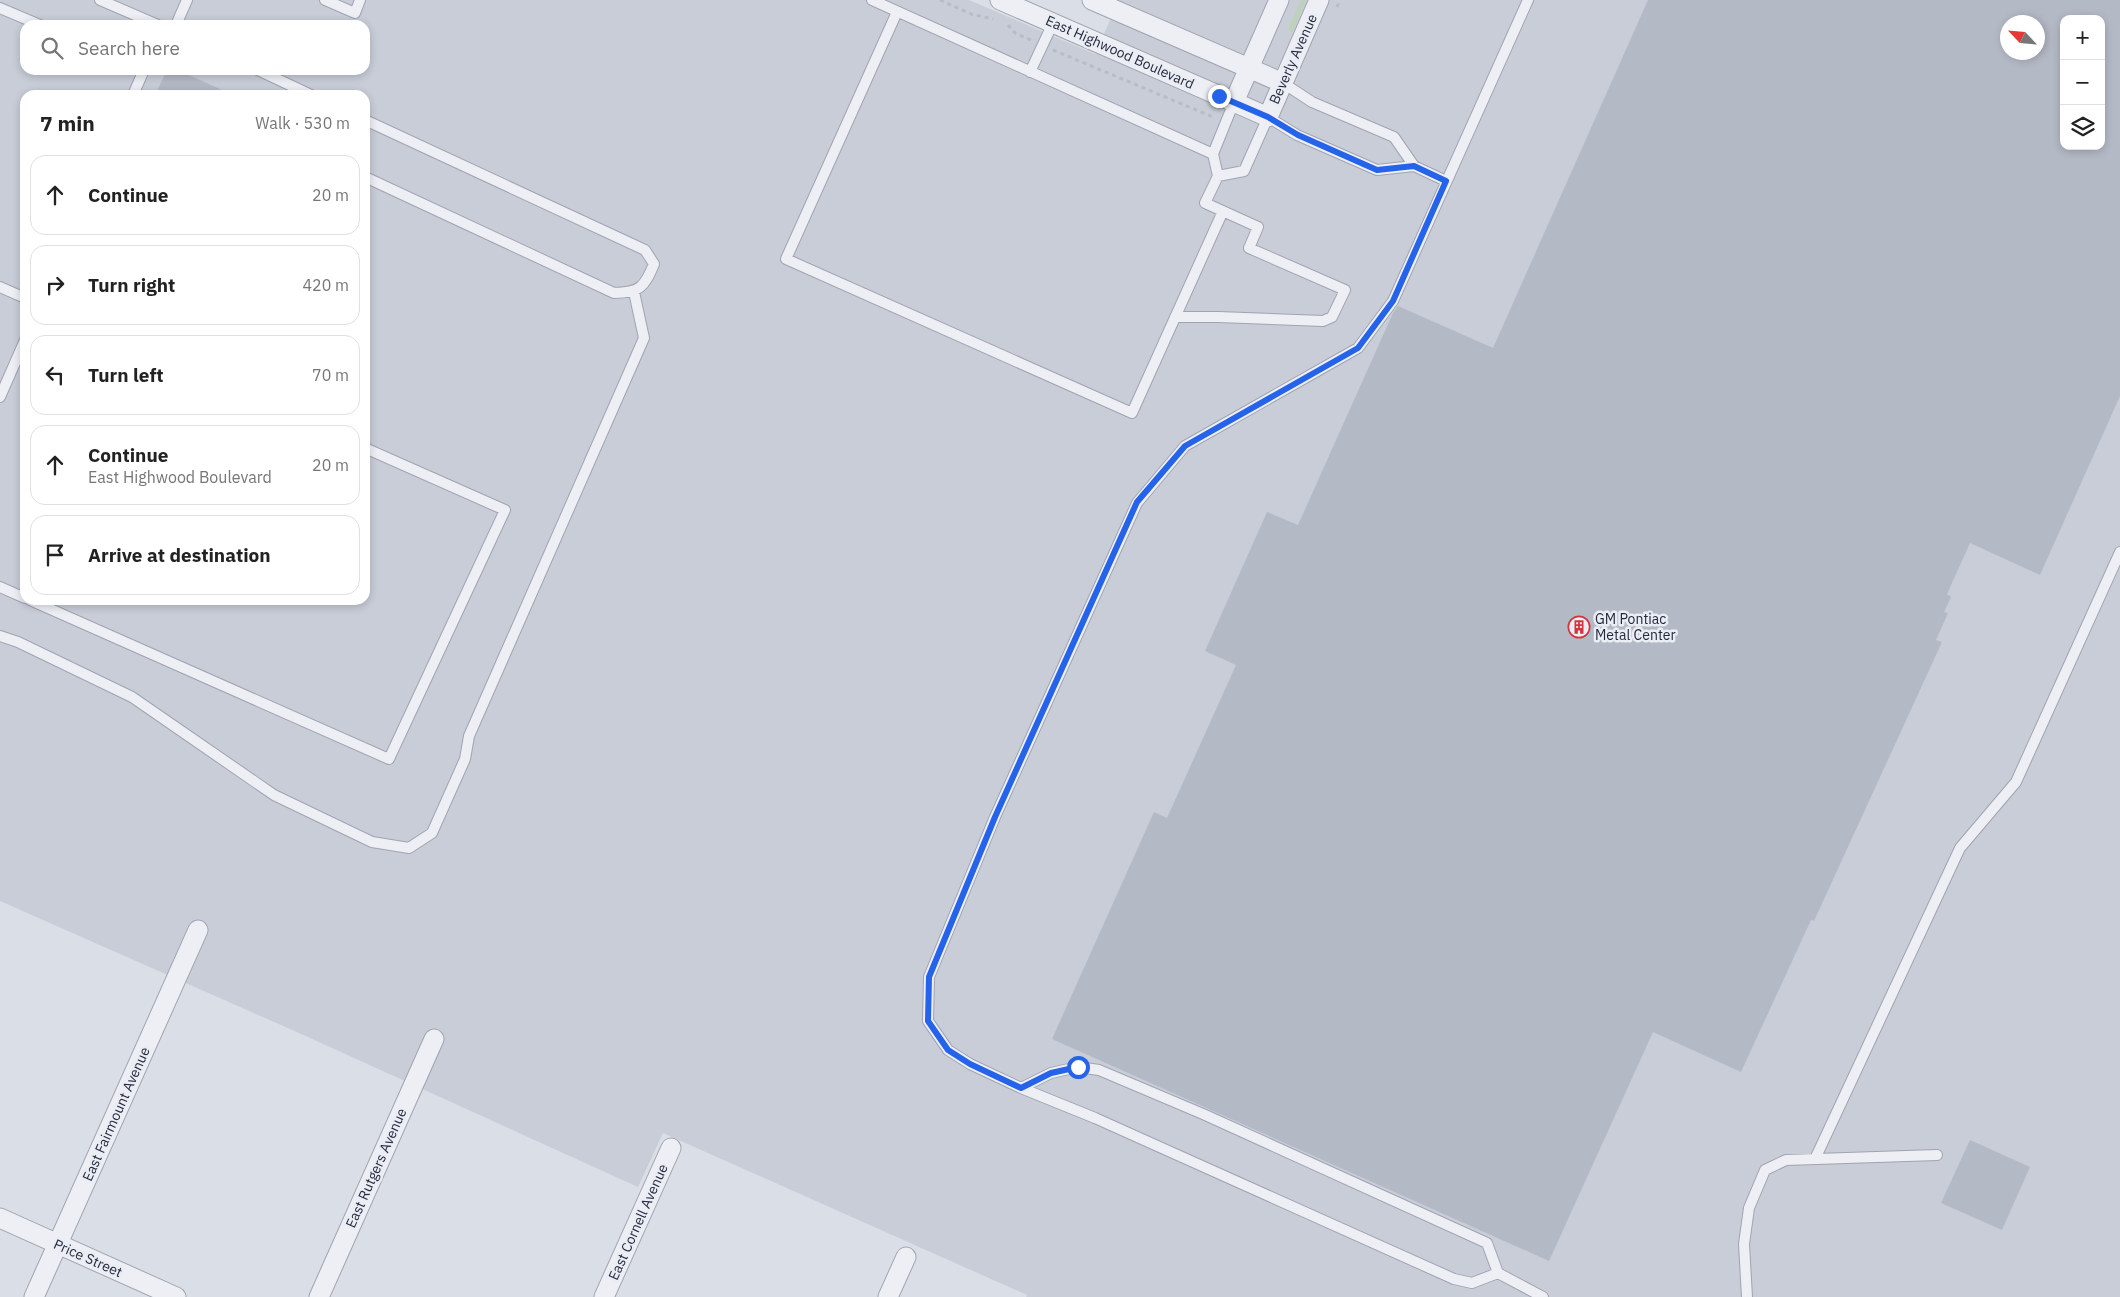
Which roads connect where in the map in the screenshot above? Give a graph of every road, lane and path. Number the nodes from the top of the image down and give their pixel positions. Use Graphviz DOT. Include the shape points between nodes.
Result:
graph roads {
  1 [pos="100,0"];
  2 [pos="187,0"];
  3 [pos="325,0"];
  4 [pos="360,0"];
  5 [pos="872,0"];
  6 [pos="940,0"];
  7 [pos="1000,0"];
  8 [pos="1092,0"];
  9 [pos="1278,0"];
  10 [pos="1319,0"];
  11 [pos="1528,0"];
  12 [pos="0,8"];
  13 [pos="897,12"];
  14 [pos="28,20"];
  15 [pos="146,20"];
  16 [pos="178,20"];
  17 [pos="1052,23"];
  18 [pos="1042,45"];
  19 [pos="1249,68"];
  20 [pos="1030,72"];
  21 [pos="142,75"];
  22 [pos="269,75"];
  23 [pos="1283,83"];
  24 [pos="135,90"];
  25 [pos="300,90"];
  26 [pos="1234,102"];
  27 [pos="1268,117"];
  28 [pos="370,122"];
  29 [pos="1226,122"];
  30 [pos="1212,154"];
  31 [pos="1414,166"];
  32 [pos="1218,176"];
  33 [pos="370,179"];
  34 [pos="1446,181"];
  35 [pos="1223,211"];
  36 [pos="0,287"];
  37 [pos="634,292"];
  38 [pos="20,296"];
  39 [pos="1175,317"];
  40 [pos="20,351"];
  41 [pos="0,397"];
  42 [pos="370,450"];
  43 [pos="2120,552"];
  44 [pos="0,587"];
  45 [pos="20,596"];
  46 [pos="41,605"];
  47 [pos="0,636"];
  48 [pos="198,930"];
  49 [pos="434,1039"];
  50 [pos="1021,1088"];
  51 [pos="671,1148"];
  52 [pos="1936,1155"];
  53 [pos="1815,1159"];
  54 [pos="0,1218"];
  55 [pos="58,1244"];
  56 [pos="906,1257"];
  57 [pos="1498,1273"];
  58 [pos="34,1297"];
  59 [pos="176,1297"];
  60 [pos="319,1297"];
  61 [pos="604,1297"];
  62 [pos="888,1297"];
  63 [pos="1543,1297"];
  64 [pos="1747,1297"];
  1 -- 15 [label="lane"];
  2 -- 16 [label="lane"];
  3 -- 4 [label="lane" via="355,13"];
  5 -- 13 [label="lane"];
  6 -- 18 [label="path" via="1010,26 1015,33"];
  7 -- 17 [label="street, East Highwood Boulevard"];
  8 -- 19 [label="street"];
  9 -- 19 [label="street"];
  10 -- 23 [label="street, Beverly Avenue"];
  11 -- 34 [label="lane"];
  12 -- 14 [label="lane"];
  13 -- 20 [label="lane"];
  13 -- 39 [label="lane" via="786,259 1132,413"];
  17 -- 18 [label="lane"];
  17 -- 26 [label="street, East Highwood Boulevard"];
  18 -- 20 [label="lane"];
  18 -- 29 [label="path"];
  19 -- 23 [label="street"];
  19 -- 26 [label="street"];
  20 -- 30 [label="lane"];
  21 -- 24 [label="lane"];
  22 -- 25 [label="lane"];
  23 -- 27 [label="street, Beverly Avenue"];
  23 -- 31 [label="lane" via="1312,102 1394,137"];
  26 -- 27 [label="street, East Highwood Boulevard"];
  26 -- 29 [label="lane"];
  27 -- 31 [label="lane" via="1298,135 1377,170"];
  27 -- 32 [label="lane" via="1244,171"];
  28 -- 37 [label="lane" via="645,250 654,264 646,283"];
  29 -- 30 [label="lane"];
  30 -- 32 [label="lane"];
  31 -- 34 [label="lane"];
  32 -- 35 [label="lane" via="1205,203"];
  33 -- 37 [label="lane" via="614,293"];
  34 -- 50 [label="lane" via="1393,301 1358,348 1185,446 1137,502 995,817 929,977 928,1021 948,1050"];
  35 -- 39 [label="lane"];
  35 -- 39 [label="lane" via="1258,227 1249,248 1345,290 1332,317 1323,321"];
  36 -- 38 [label="lane"];
  37 -- 47 [label="lane" via="644,338 469,736 465,759 432,833 410,848 372,842 274,795 132,697"];
  40 -- 41 [label="lane"];
  42 -- 46 [label="lane" via="505,510 389,759"];
  43 -- 53 [label="lane" via="2016,782 1960,848"];
  44 -- 45 [label="lane"];
  48 -- 55 [label="street, East Fairmount Avenue"];
  49 -- 60 [label="street, East Rutgers Avenue"];
  50 -- 57 [label="lane" via="1454,1279 1472,1283"];
  50 -- 57 [label="lane" via="1051,1073 1078,1067 1099,1070 1488,1243"];
  51 -- 61 [label="street, East Cornell Avenue"];
  52 -- 53 [label="lane"];
  53 -- 64 [label="lane" via="1786,1160 1765,1170 1749,1208 1744,1244"];
  54 -- 55 [label="street, Price Street"];
  55 -- 58 [label="street, East Fairmount Avenue"];
  55 -- 59 [label="street, Price Street"];
  56 -- 62 [label="street"];
  57 -- 63 [label="lane"];
}
